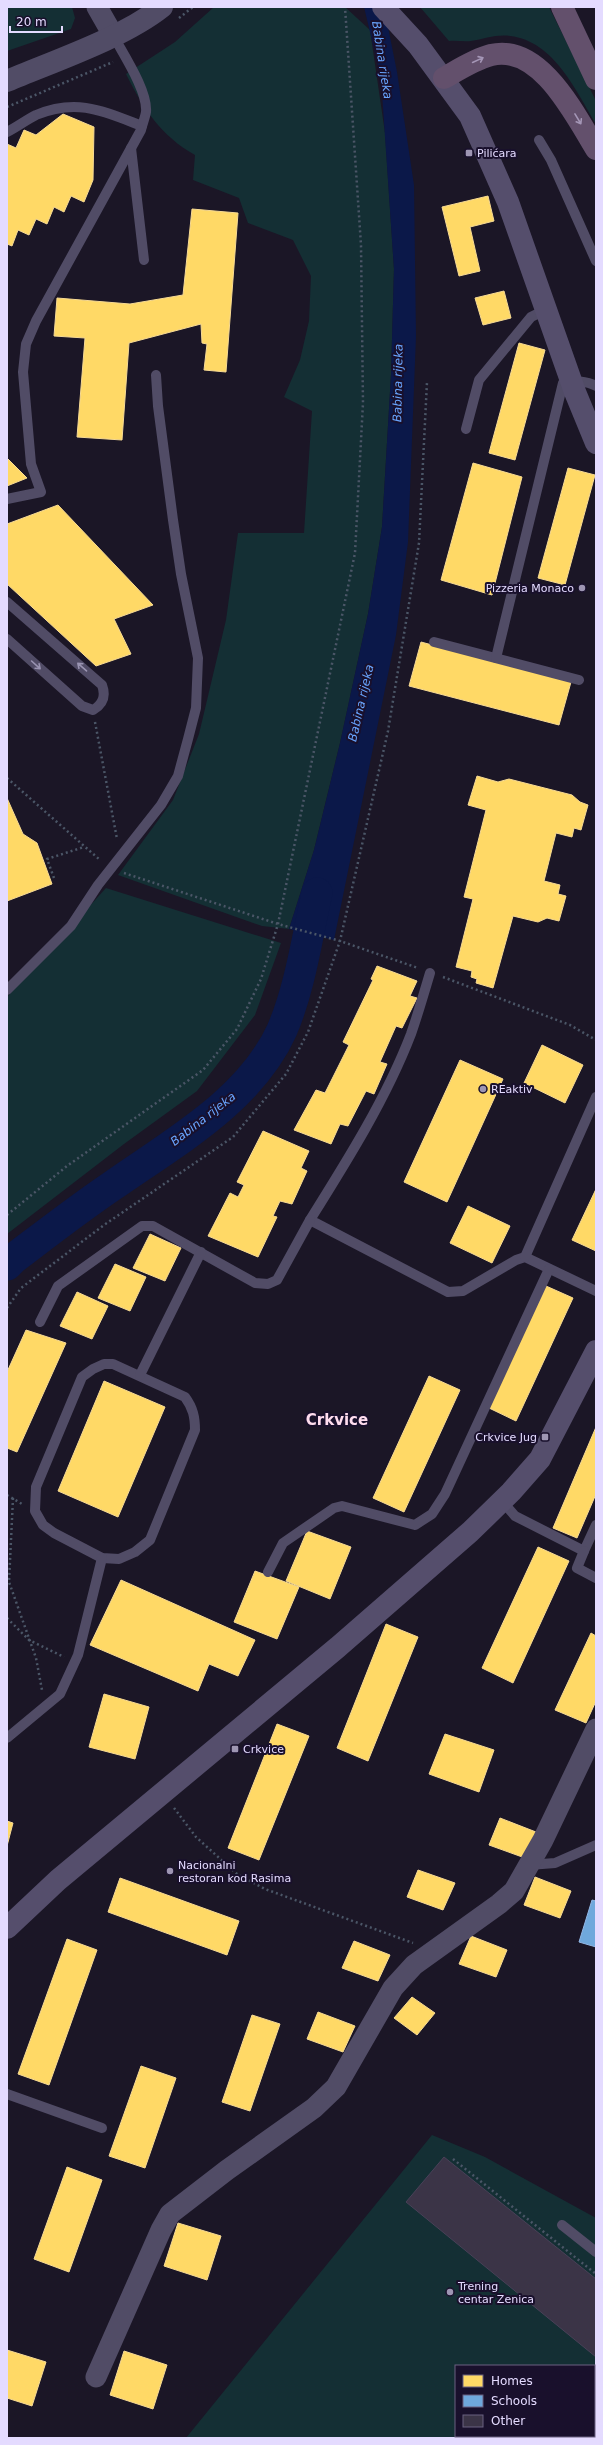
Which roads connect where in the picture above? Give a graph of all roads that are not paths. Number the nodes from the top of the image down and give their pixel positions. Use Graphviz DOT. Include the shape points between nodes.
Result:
graph roads {
  1 [pos="97,7"];
  2 [pos="162,7"];
  3 [pos="383,7"];
  4 [pos="562,7"];
  5 [pos="113,35"];
  6 [pos="444,78"];
  7 [pos="596,79"];
  8 [pos="7,81"];
  9 [pos="142,126"];
  10 [pos="7,132"];
  11 [pos="539,140"];
  12 [pos="131,148"];
  13 [pos="596,149"];
  14 [pos="144,260"];
  15 [pos="596,261"];
  16 [pos="545,310"];
  17 [pos="156,375"];
  18 [pos="571,381"];
  19 [pos="596,386"];
  20 [pos="466,430"];
  21 [pos="596,443"];
  22 [pos="7,499"];
  23 [pos="7,602"];
  24 [pos="7,639"];
  25 [pos="434,642"];
  26 [pos="496,658"];
  27 [pos="579,680"];
  28 [pos="430,973"];
  29 [pos="7,990"];
  30 [pos="596,1097"];
  31 [pos="310,1220"];
  32 [pos="201,1252"];
  33 [pos="525,1257"];
  34 [pos="549,1269"];
  35 [pos="596,1291"];
  36 [pos="40,1322"];
  37 [pos="596,1351"];
  38 [pos="140,1375"];
  39 [pos="502,1501"];
  40 [pos="596,1524"];
  41 [pos="584,1551"];
  42 [pos="102,1558"];
  43 [pos="268,1572"];
  44 [pos="596,1578"];
  45 [pos="596,1729"];
  46 [pos="7,1738"];
  47 [pos="596,1844"];
  48 [pos="529,1865"];
  49 [pos="7,1928"];
  50 [pos="7,2094"];
  51 [pos="102,2128"];
  52 [pos="562,2225"];
  53 [pos="596,2252"];
  54 [pos="96,2377"];
  1 -- 5 [label="street"];
  2 -- 5 [label="street" via="150,17"];
  3 -- 6 [label="main road" via="418,44"];
  4 -- 7 [label="highway"];
  5 -- 8 [label="street"];
  5 -- 9 [label="lane" via="145,101 146,113"];
  6 -- 13 [label="highway, one-way" via="490,55 504,53 519,56 545,74 570,105"];
  6 -- 16 [label="main road" via="470,116 508,202"];
  9 -- 10 [label="lane" via="105,111 82,106 57,107 34,116"];
  9 -- 12 [label="lane"];
  11 -- 15 [label="lane" via="551,160"];
  12 -- 14 [label="lane"];
  12 -- 22 [label="lane" via="36,321 26,344 23,372 31,464 41,492"];
  16 -- 18 [label="main road"];
  16 -- 20 [label="lane" via="531,317 479,380"];
  17 -- 29 [label="lane" via="174,528 198,658 196,708 178,776 161,805 111,868 71,926"];
  18 -- 19 [label="lane"];
  18 -- 21 [label="main road"];
  18 -- 26 [label="lane" via="563,383"];
  24 -- 23 [label="lane, one-way" via="82,706 93,710 102,702 102,685"];
  25 -- 26 [label="lane"];
  26 -- 27 [label="lane"];
  28 -- 31 [label="lane" via="410,1035 384,1092 335,1182"];
  30 -- 33 [label="lane"];
  31 -- 32 [label="lane" via="277,1280 268,1284 255,1283"];
  31 -- 33 [label="lane" via="448,1292 463,1291"];
  32 -- 36 [label="lane" via="153,1226 142,1226 58,1286"];
  32 -- 38 [label="lane"];
  33 -- 34 [label="lane"];
  34 -- 35 [label="lane"];
  34 -- 43 [label="lane" via="445,1494 432,1514 415,1525 342,1506 334,1508 283,1543"];
  37 -- 39 [label="main road" via="540,1459"];
  38 -- 42 [label="lane" via="185,1397 195,1418 194,1430 150,1540 135,1552 120,1559"];
  38 -- 42 [label="lane" via="113,1364 93,1369 82,1378 36,1487 34,1511 42,1525"];
  39 -- 41 [label="lane" via="515,1516"];
  39 -- 49 [label="main road" via="338,1647 58,1880"];
  40 -- 41 [label="lane"];
  41 -- 44 [label="lane" via="577,1568"];
  42 -- 46 [label="lane" via="75,1663 60,1694"];
  45 -- 48 [label="street"];
  47 -- 48 [label="lane" via="555,1863"];
  48 -- 54 [label="street" via="514,1891 414,1965 393,1988 336,2086 314,2108 170,2214"];
  50 -- 51 [label="lane"];
  52 -- 53 [label="lane"];
}
